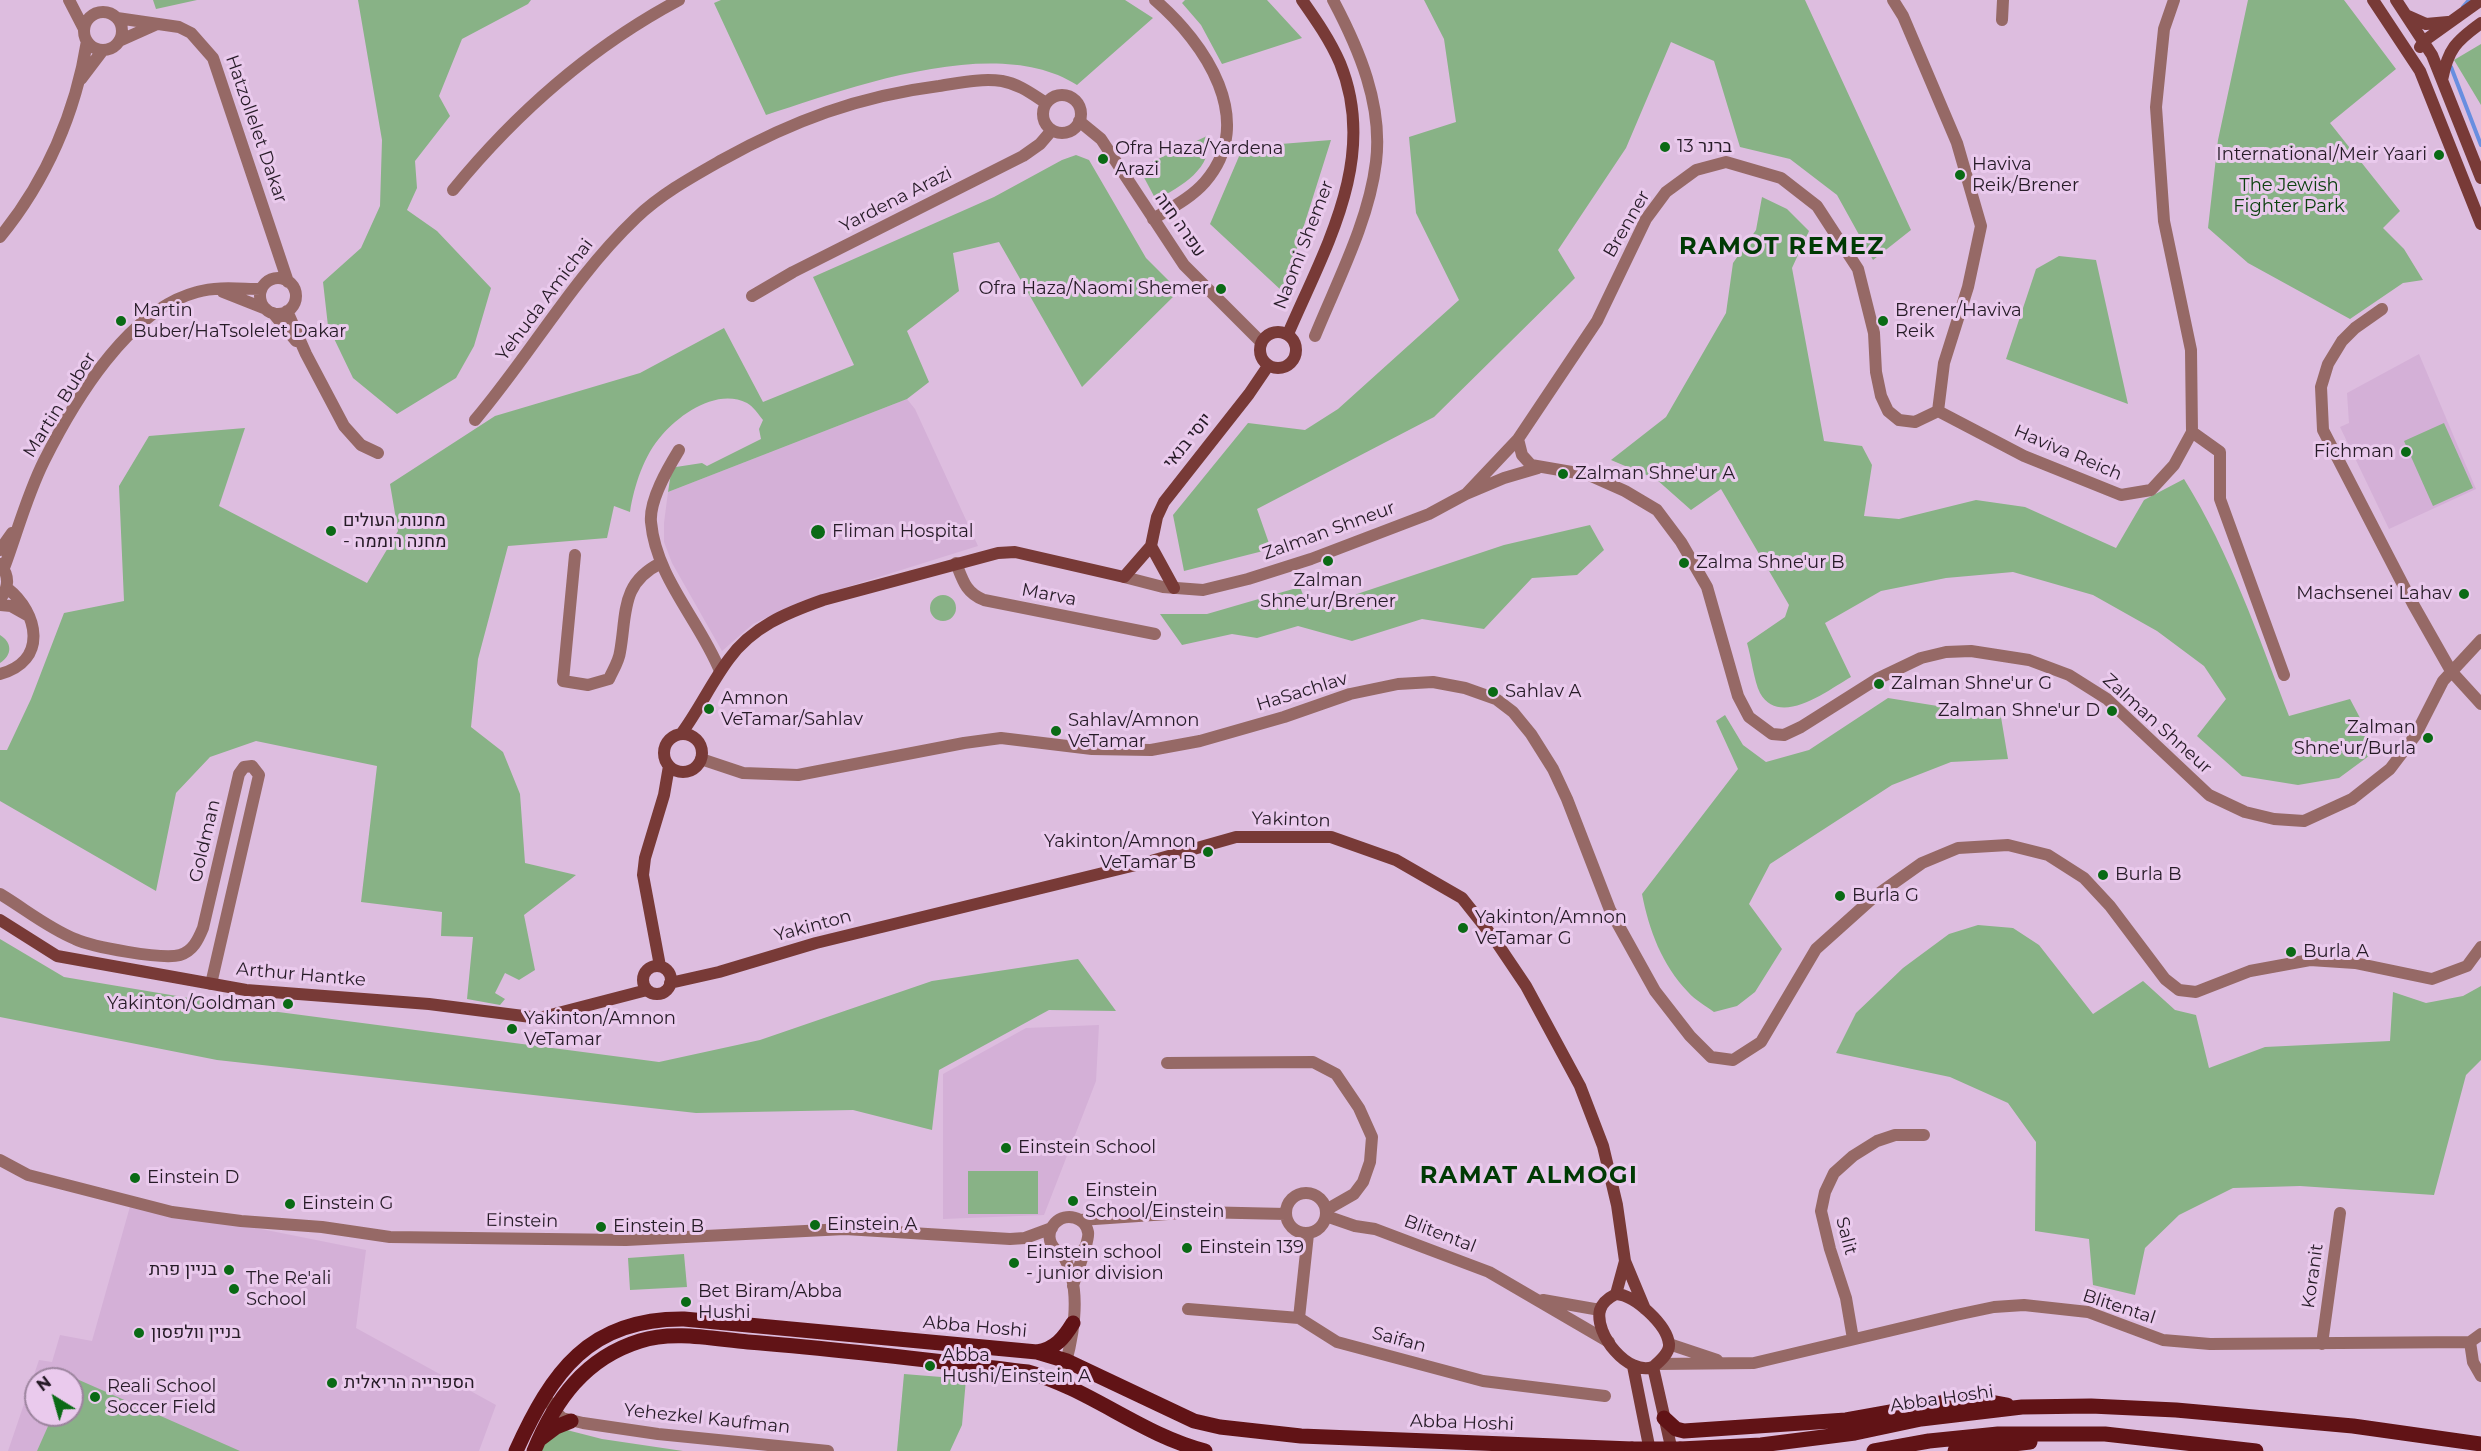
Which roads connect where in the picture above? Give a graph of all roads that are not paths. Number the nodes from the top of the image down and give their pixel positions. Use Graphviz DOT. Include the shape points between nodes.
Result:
graph roads {
  1 [pos="69,0"];
  2 [pos="679,0"];
  3 [pos="1155,0"];
  4 [pos="1302,0"];
  5 [pos="1333,0"];
  6 [pos="1893,0"];
  7 [pos="2003,0"];
  8 [pos="2174,0"];
  9 [pos="2373,0"];
  10 [pos="2396,0"];
  11 [pos="2481,0"];
  12 [pos="93,14"];
  13 [pos="2406,15"];
  14 [pos="117,18"];
  15 [pos="2002,20"];
  16 [pos="2455,20"];
  17 [pos="2481,23"];
  18 [pos="158,24"];
  19 [pos="85,35"];
  20 [pos="2460,38"];
  21 [pos="119,41"];
  22 [pos="2424,41"];
  23 [pos="103,50"];
  24 [pos="2432,55"];
  25 [pos="2413,58"];
  26 [pos="81,80"];
  27 [pos="2442,81"];
  28 [pos="1046,103"];
  29 [pos="1079,121"];
  30 [pos="1052,130"];
  31 [pos="2481,178"];
  32 [pos="453,190"];
  33 [pos="1153,219"];
  34 [pos="2481,224"];
  35 [pos="0,237"];
  36 [pos="276,243"];
  37 [pos="288,282"];
  38 [pos="265,285"];
  39 [pos="214,288"];
  40 [pos="752,296"];
  41 [pos="2382,309"];
  42 [pos="269,311"];
  43 [pos="287,311"];
  44 [pos="1288,334"];
  45 [pos="1315,336"];
  46 [pos="1261,342"];
  47 [pos="306,354"];
  48 [pos="1268,366"];
  49 [pos="1938,411"];
  50 [pos="475,420"];
  51 [pos="2192,432"];
  52 [pos="1518,439"];
  53 [pos="679,450"];
  54 [pos="378,453"];
  55 [pos="1538,468"];
  56 [pos="1466,494"];
  57 [pos="20,523"];
  58 [pos="1150,546"];
  59 [pos="0,550"];
  60 [pos="575,555"];
  61 [pos="661,563"];
  62 [pos="956,563"];
  63 [pos="2,566"];
  64 [pos="1124,577"];
  65 [pos="7,588"];
  66 [pos="1174,588"];
  67 [pos="0,599"];
  68 [pos="0,605"];
  69 [pos="28,615"];
  70 [pos="1155,634"];
  71 [pos="2481,640"];
  72 [pos="720,671"];
  73 [pos="2451,671"];
  74 [pos="0,674"];
  75 [pos="2284,675"];
  76 [pos="2481,704"];
  77 [pos="698,711"];
  78 [pos="681,734"];
  79 [pos="694,737"];
  80 [pos="701,759"];
  81 [pos="669,766"];
  82 [pos="684,772"];
  83 [pos="664,795"];
  84 [pos="0,894"];
  85 [pos="0,920"];
  86 [pos="2481,947"];
  87 [pos="658,973"];
  88 [pos="211,984"];
  89 [pos="648,990"];
  90 [pos="609,1001"];
  91 [pos="1167,1063"];
  92 [pos="1924,1135"];
  93 [pos="0,1160"];
  94 [pos="2340,1212"];
  95 [pos="1326,1213"];
  96 [pos="1286,1214"];
  97 [pos="1125,1216"];
  98 [pos="1080,1220"];
  99 [pos="1052,1228"];
  100 [pos="1308,1234"];
  101 [pos="1087,1242"];
  102 [pos="1062,1254"];
  103 [pos="1625,1261"];
  104 [pos="1073,1286"];
  105 [pos="1616,1294"];
  106 [pos="1536,1299"];
  107 [pos="1188,1309"];
  108 [pos="1645,1309"];
  109 [pos="1600,1310"];
  110 [pos="1299,1318"];
  111 [pos="1073,1323"];
  112 [pos="2481,1334"];
  113 [pos="1853,1339"];
  114 [pos="1609,1342"];
  115 [pos="2470,1342"];
  116 [pos="1669,1344"];
  117 [pos="2322,1344"];
  118 [pos="1037,1352"];
  119 [pos="1067,1362"];
  120 [pos="1727,1363"];
  121 [pos="1633,1366"];
  122 [pos="1655,1366"];
  123 [pos="2481,1376"];
  124 [pos="553,1381"];
  125 [pos="1060,1382"];
  126 [pos="564,1393"];
  127 [pos="1605,1396"];
  128 [pos="2022,1407"];
  129 [pos="553,1409"];
  130 [pos="1664,1418"];
  131 [pos="577,1422"];
  132 [pos="2105,1434"];
  133 [pos="2481,1444"];
  134 [pos="536,1446"];
  135 [pos="1676,1450"];
  136 [pos="516,1451"];
  137 [pos="828,1451"];
  138 [pos="1205,1451"];
  139 [pos="1650,1451"];
  140 [pos="1874,1451"];
  141 [pos="1955,1451"];
  142 [pos="2256,1451"];
  1 -- 12 [label="street"];
  1 -- 19 [label="street"];
  2 -- 32 [label="street" via="604,45 552,88 480,157"];
  3 -- 33 [label="street" via="1192,40 1215,73 1228,123 1222,152 1204,183"];
  4 -- 44 [label="street, Naomi Shemer" via="1340,65 1352,109 1355,139 1344,197"];
  5 -- 45 [label="street" via="1351,33 1373,100 1376,163 1350,250"];
  6 -- 49 [label="street" via="1957,143 1981,226 1968,287 1944,363"];
  7 -- 15 [label="street"];
  8 -- 51 [label="street, Haviva Reich" via="2164,29 2156,107 2164,221 2191,350"];
  9 -- 25 [label="street"];
  10 -- 13 [label="street"];
  11 -- 16 [label="street"];
  12 -- 14 [label="street" via="106,12"];
  12 -- 19 [label="street" via="86,23"];
  13 -- 16 [label="street" via="2434,25"];
  13 -- 22 [label="street"];
  14 -- 18 [label="street, Hatzollelet Dakar"];
  14 -- 21 [label="street" via="122,29"];
  16 -- 22 [label="street"];
  17 -- 20 [label="street"];
  18 -- 21 [label="street"];
  18 -- 36 [label="street, Hatzollelet Dakar" via="191,33 213,58"];
  19 -- 23 [label="street" via="91,46"];
  19 -- 26 [label="street"];
  20 -- 24 [label="street"];
  20 -- 27 [label="street" via="2449,52"];
  21 -- 23 [label="street"];
  22 -- 24 [label="street"];
  22 -- 25 [label="street"];
  23 -- 26 [label="street"];
  24 -- 25 [label="street"];
  24 -- 27 [label="street"];
  25 -- 34 [label="street"];
  26 -- 35 [label="street" via="36,187"];
  27 -- 31 [label="street"];
  28 -- 29 [label="street" via="1062,95 1074,99 1080,109"];
  28 -- 30 [label="street" via="1044,120"];
  28 -- 50 [label="street, Yehuda Amichai" via="1022,87 1002,81 908,90 831,110 758,140 712,165 662,197 616,238 568,294"];
  29 -- 30 [label="street" via="1064,132"];
  29 -- 33 [label="street, עפרה חזה" via="1101,139"];
  30 -- 40 [label="street, Yardena Arazi" via="1023,156"];
  33 -- 46 [label="street, עפרה חזה" via="1184,265"];
  36 -- 37 [label="street, Hatzollelet Dakar"];
  36 -- 38 [label="street, Hatzollelet Dakar" via="274,269"];
  37 -- 38 [label="street" via="279,278"];
  37 -- 43 [label="street" via="295,295"];
  38 -- 39 [label="street, Martin Buber"];
  38 -- 42 [label="street" via="260,300"];
  39 -- 42 [label="street"];
  39 -- 57 [label="street, Martin Buber" via="168,305 130,334 107,360 43,462"];
  41 -- 73 [label="street" via="2342,341 2328,364 2321,387 2323,430"];
  42 -- 43 [label="street"];
  42 -- 47 [label="street"];
  43 -- 47 [label="street"];
  44 -- 46 [label="street" via="1270,333"];
  44 -- 48 [label="street" via="1297,349 1294,360 1279,369"];
  46 -- 48 [label="street" via="1260,353"];
  47 -- 54 [label="street" via="352,438"];
  48 -- 58 [label="street, יוסי בנאי" via="1164,502 1156,517"];
  49 -- 51 [label="street, Haviva Reich" via="2024,456 2121,495 2151,490 2174,465"];
  49 -- 52 [label="street, Brenner" via="1915,422 1899,420 1888,411 1881,396 1874,333 1858,269 1817,206 1781,178 1726,162 1696,170 1666,192 1646,219 1597,321"];
  51 -- 75 [label="street" via="2220,452 2220,499"];
  52 -- 55 [label="street" via="1526,460"];
  52 -- 56 [label="street, Brenner"];
  53 -- 61 [label="street" via="663,479 651,521"];
  55 -- 56 [label="street, Zalman Shneur"];
  55 -- 73 [label="street, Zalman Shneur" via="1590,474 1657,510 1707,587 1738,696 1749,717 1772,734 1784,735 1801,727 1877,679 1921,658 1971,651 2029,660 2069,675 2107,699 2209,795 2245,813 2304,821 2352,799 2390,769 2415,736"];
  56 -- 66 [label="street, Zalman Shneur" via="1429,514 1311,560 1203,590"];
  57 -- 59 [label="street, Martin Buber"];
  57 -- 63 [label="street, Martin Buber"];
  58 -- 64 [label="street, יוסי בנאי"];
  58 -- 66 [label="street"];
  60 -- 61 [label="street" via="563,681 588,686 609,679 620,655 627,597 648,570"];
  61 -- 72 [label="street" via="690,618 706,639"];
  62 -- 64 [label="street" via="1015,552"];
  62 -- 70 [label="street, Marva" via="965,586 972,595 984,600"];
  62 -- 72 [label="street" via="796,609 756,630"];
  63 -- 65 [label="street"];
  64 -- 66 [label="street, Zalman Shneur"];
  65 -- 67 [label="street"];
  65 -- 69 [label="street"];
  68 -- 69 [label="street"];
  69 -- 74 [label="street" via="32,623 32,652 17,666"];
  71 -- 73 [label="street, Zalman Shneur"];
  72 -- 77 [label="street"];
  73 -- 76 [label="street"];
  77 -- 78 [label="street"];
  77 -- 79 [label="street"];
  78 -- 79 [label="street"];
  78 -- 81 [label="street" via="666,744 664,755"];
  79 -- 80 [label="street" via="702,748"];
  80 -- 82 [label="street" via="693,769"];
  80 -- 86 [label="street, HaSachlav" via="743,773 798,775 1001,738 1092,750 1151,750 1200,741 1350,694 1398,684 1433,682 1465,688 1496,699 1531,734 1567,799 1610,910 1655,991 1711,1057 1733,1060 1761,1042 1816,949 1874,897 1922,863 1958,848 2008,844 2048,855 2084,878 2165,979 2180,990 2196,992 2250,971 2310,960 2355,963 2432,978 2467,966"];
  81 -- 82 [label="street"];
  81 -- 83 [label="street"];
  82 -- 83 [label="street"];
  83 -- 87 [label="street" via="643,875"];
  84 -- 88 [label="street, Goldman" via="77,940 163,956 186,952 194,946 203,928 239,774 244,767 252,766 259,776"];
  85 -- 88 [label="street, Arthur Hantke" via="57,956"];
  87 -- 89 [label="street"];
  87 -- 89 [label="street, Arthur Hantke" via="663,992"];
  87 -- 90 [label="street, Arthur Hantke"];
  87 -- 103 [label="street, Yakinton" via="719,972 816,943 1236,837 1331,837 1396,860 1461,898 1493,937 1526,986 1580,1086 1603,1146"];
  88 -- 90 [label="street, Arthur Hantke" via="539,1018"];
  89 -- 90 [label="street, Arthur Hantke"];
  91 -- 95 [label="street" via="1313,1062 1335,1074 1359,1108 1372,1137 1363,1182 1354,1194"];
  92 -- 113 [label="street, Salit" via="1895,1135 1877,1141 1834,1173 1825,1192 1821,1211 1846,1298"];
  93 -- 99 [label="street, Einstein" via="28,1175 172,1212 390,1237 626,1240 845,1229 1010,1239"];
  94 -- 117 [label="street, Koranit"];
  95 -- 96 [label="street" via="1320,1198 1307,1193 1290,1202"];
  95 -- 100 [label="street" via="1320,1228"];
  95 -- 106 [label="street, Blitental" via="1489,1272"];
  96 -- 97 [label="street" via="1197,1212"];
  96 -- 100 [label="street" via="1290,1226"];
  97 -- 98 [label="street"];
  97 -- 101 [label="street" via="1104,1225"];
  98 -- 99 [label="street" via="1067,1217"];
  98 -- 101 [label="street" via="1088,1230"];
  99 -- 102 [label="street" via="1053,1246"];
  100 -- 110 [label="street"];
  101 -- 102 [label="street" via="1074,1255"];
  101 -- 104 [label="street"];
  102 -- 104 [label="street"];
  103 -- 105 [label="street, Yakinton"];
  103 -- 108 [label="street, Yakinton"];
  104 -- 111 [label="street"];
  105 -- 108 [label="street" via="1632,1298"];
  105 -- 109 [label="street"];
  106 -- 109 [label="street, Blitental"];
  106 -- 114 [label="street, Blitental"];
  107 -- 110 [label="street, Saifan"];
  108 -- 116 [label="street"];
  109 -- 114 [label="street" via="1600,1323"];
  110 -- 127 [label="street, Saifan" via="1337,1342 1483,1381"];
  111 -- 118 [label="main road" via="1063,1339"];
  111 -- 119 [label="street"];
  112 -- 115 [label="street"];
  113 -- 117 [label="street, Blitental" via="1994,1307 2024,1305 2088,1312 2163,1340"];
  113 -- 120 [label="street, Blitental" via="1754,1363"];
  114 -- 121 [label="street"];
  115 -- 117 [label="street, Blitental"];
  115 -- 123 [label="street"];
  116 -- 120 [label="street, Blitental"];
  116 -- 122 [label="street" via="1668,1352"];
  118 -- 119 [label="main road, Abba Hoshi"];
  118 -- 124 [label="main road, Abba Hoshi" via="660,1318 633,1324 598,1340"];
  119 -- 125 [label="street"];
  119 -- 135 [label="main road, Abba Hoshi, bridge" via="1194,1420 1220,1427 1301,1436"];
  120 -- 122 [label="street, Blitental"];
  121 -- 122 [label="street"];
  121 -- 139 [label="street"];
  122 -- 130 [label="street"];
  124 -- 129 [label="street"];
  124 -- 136 [label="main road, Abba Hoshi"];
  125 -- 126 [label="main road, Abba Hoshi" via="1004,1369 686,1336 642,1340 610,1354"];
  125 -- 138 [label="main road, Abba Hoshi" via="1181,1444"];
  126 -- 129 [label="main road, Abba Hoshi"];
  126 -- 131 [label="street" via="566,1409"];
  128 -- 130 [label="main road" via="1980,1400 1952,1401 1846,1420 1683,1431"];
  128 -- 133 [label="main road, Abba Hoshi" via="2176,1410 2353,1426"];
  128 -- 135 [label="main road, Abba Hoshi" via="1921,1419 1811,1439"];
  129 -- 131 [label="street, Yehezkel Kaufman" via="562,1418"];
  129 -- 134 [label="main road, Abba Hoshi"];
  130 -- 135 [label="street"];
  131 -- 134 [label="main road" via="556,1427"];
  131 -- 137 [label="street, Yehezkel Kaufman"];
  132 -- 140 [label="main road" via="1998,1434"];
  132 -- 141 [label="main road"];
  132 -- 142 [label="main road"];
}
